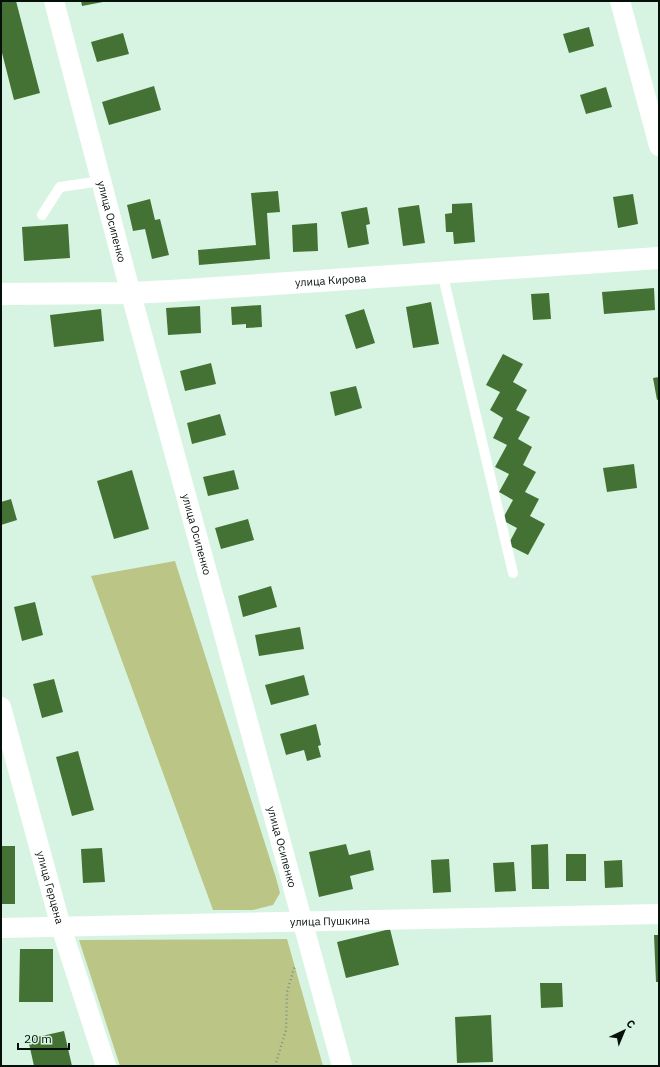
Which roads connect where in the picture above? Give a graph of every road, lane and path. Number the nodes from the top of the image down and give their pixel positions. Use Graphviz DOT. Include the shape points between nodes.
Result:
graph roads {
  1 [pos="54,1"];
  2 [pos="620,1"];
  3 [pos="659,146"];
  4 [pos="101,181"];
  5 [pos="42,215"];
  6 [pos="659,258"];
  7 [pos="442,272"];
  8 [pos="130,293"];
  9 [pos="1,294"];
  10 [pos="513,573"];
  11 [pos="1,707"];
  12 [pos="659,914"];
  13 [pos="61,927"];
  14 [pos="1,928"];
  15 [pos="304,931"];
  16 [pos="106,1066"];
  17 [pos="275,1066"];
  18 [pos="342,1066"];
  1 -- 4 [label="street, улица Осипенко"];
  2 -- 3 [label="street"];
  4 -- 5 [label="lane" via="60,187"];
  4 -- 8 [label="street, улица Осипенко"];
  6 -- 7 [label="street, улица Кирова"];
  7 -- 8 [label="street, улица Кирова"];
  7 -- 10 [label="lane"];
  8 -- 9 [label="street, улица Кирова"];
  8 -- 15 [label="street, улица Осипенко"];
  11 -- 13 [label="street, улица Герцена"];
  12 -- 15 [label="street, улица Пушкина"];
  13 -- 14 [label="street, улица Пушкина"];
  13 -- 15 [label="street, улица Пушкина"];
  13 -- 16 [label="street, улица Герцена"];
  15 -- 17 [label="path" via="287,992 286,1030"];
  15 -- 18 [label="street, улица Осипенко"];
}
